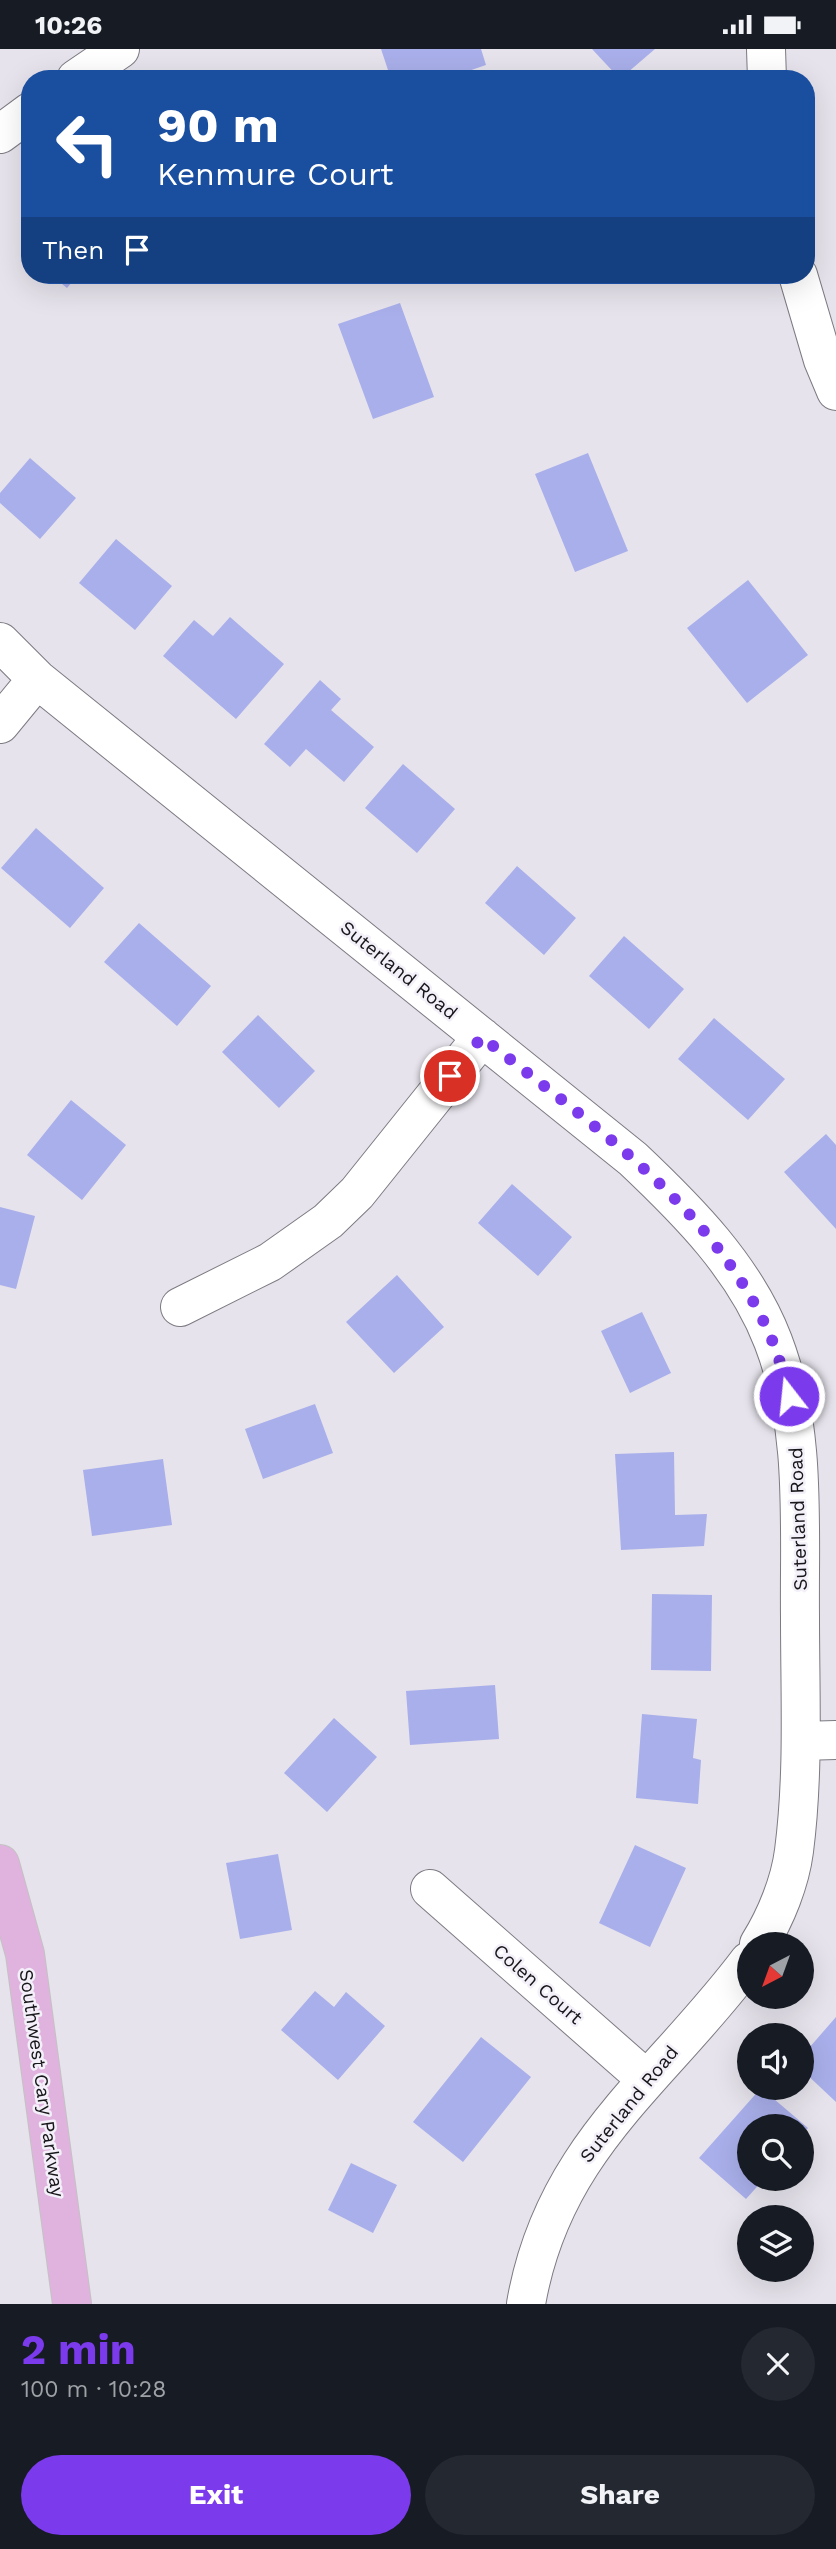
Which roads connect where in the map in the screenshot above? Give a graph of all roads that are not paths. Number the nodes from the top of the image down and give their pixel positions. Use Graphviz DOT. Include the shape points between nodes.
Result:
graph roads {
  1 [pos="766,49"];
  2 [pos="767,70"];
  3 [pos="21,119"];
  4 [pos="0,134"];
  5 [pos="801,284"];
  6 [pos="836,391"];
  7 [pos="0,642"];
  8 [pos="37,679"];
  9 [pos="0,724"];
  10 [pos="482,1037"];
  11 [pos="180,1307"];
  12 [pos="818,1740"];
  13 [pos="0,1864"];
  14 [pos="430,1889"];
  15 [pos="765,1932"];
  16 [pos="737,1977"];
  17 [pos="646,2078"];
  18 [pos="72,2304"];
  19 [pos="526,2304"];
  1 -- 2 [label="street"];
  3 -- 4 [label="street"];
  5 -- 6 [label="street"];
  7 -- 8 [label="street, Suterland Road"];
  8 -- 9 [label="street"];
  8 -- 10 [label="street, Suterland Road"];
  10 -- 11 [label="street" via="357,1193 328,1221 270,1262"];
  10 -- 12 [label="street, Suterland Road" via="680,1203 716,1244 773,1341 789,1396 799,1459"];
  12 -- 15 [label="street, Suterland Road" via="794,1853"];
  13 -- 18 [label="main road, Southwest Cary Parkway" via="25,1954"];
  14 -- 17 [label="street, Colen Court"];
  16 -- 17 [label="street, Suterland Road"];
  17 -- 19 [label="street, Suterland Road" via="600,2135 552,2213 539,2242"];
}
